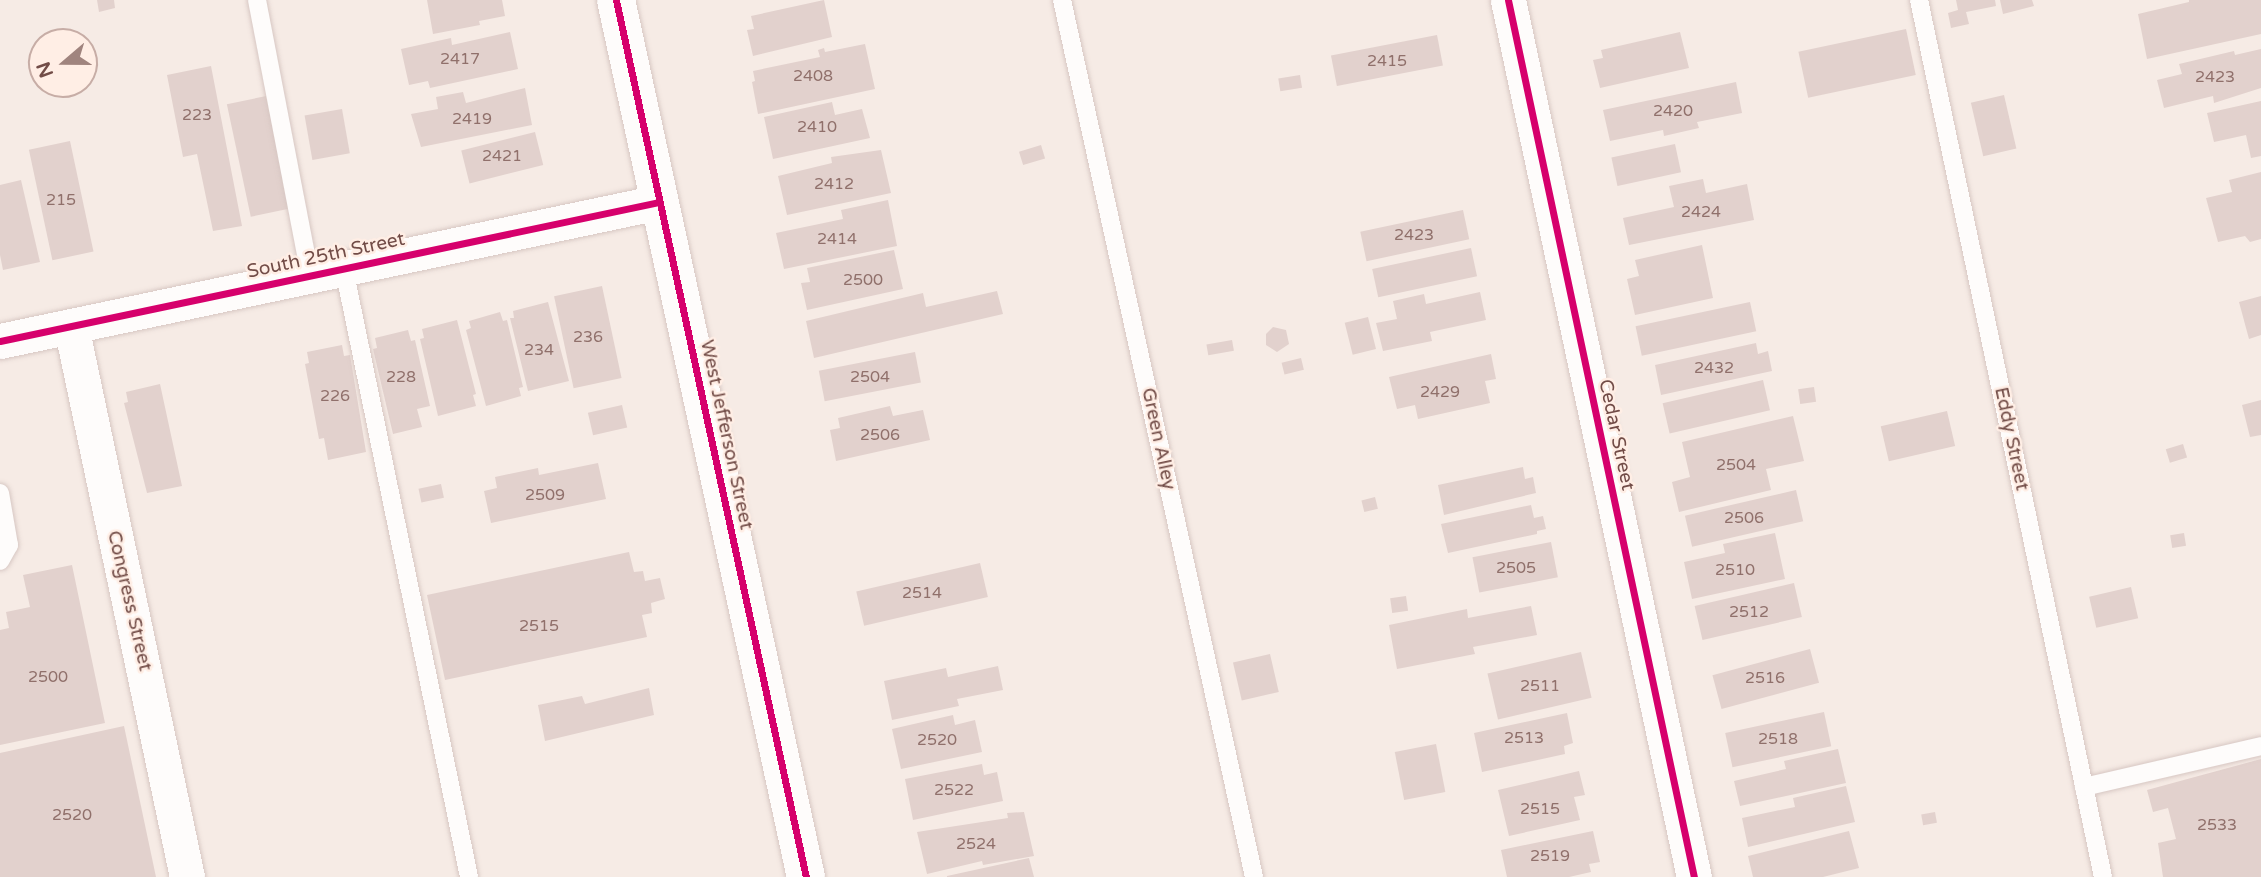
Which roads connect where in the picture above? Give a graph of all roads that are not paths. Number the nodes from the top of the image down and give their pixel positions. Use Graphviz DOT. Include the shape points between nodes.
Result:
graph roads {
  1 [pos="257,0"];
  2 [pos="616,0"];
  3 [pos="1062,0"];
  4 [pos="1508,0"];
  5 [pos="1919,0"];
  6 [pos="659,202"];
  7 [pos="327,272"];
  8 [pos="71,326"];
  9 [pos="0,341"];
  10 [pos="0,497"];
  11 [pos="0,561"];
  12 [pos="2261,746"];
  13 [pos="2084,787"];
  14 [pos="187,877"];
  15 [pos="469,877"];
  16 [pos="806,877"];
  17 [pos="1254,877"];
  18 [pos="1694,877"];
  19 [pos="2103,877"];
  1 -- 7 [label="lane"];
  2 -- 6 [label="street, West Jefferson Street"];
  3 -- 17 [label="lane, Green Alley"];
  4 -- 18 [label="street, Cedar Street"];
  5 -- 13 [label="lane, Eddy Street"];
  6 -- 7 [label="street, South 25th Street"];
  6 -- 16 [label="street, West Jefferson Street"];
  7 -- 8 [label="street, South 25th Street"];
  7 -- 15 [label="lane"];
  8 -- 9 [label="street, South 25th Street"];
  8 -- 14 [label="street, Congress Street"];
  10 -- 11 [label="lane" via="9,545"];
  12 -- 13 [label="lane"];
  13 -- 19 [label="lane, Eddy Street"];
}
